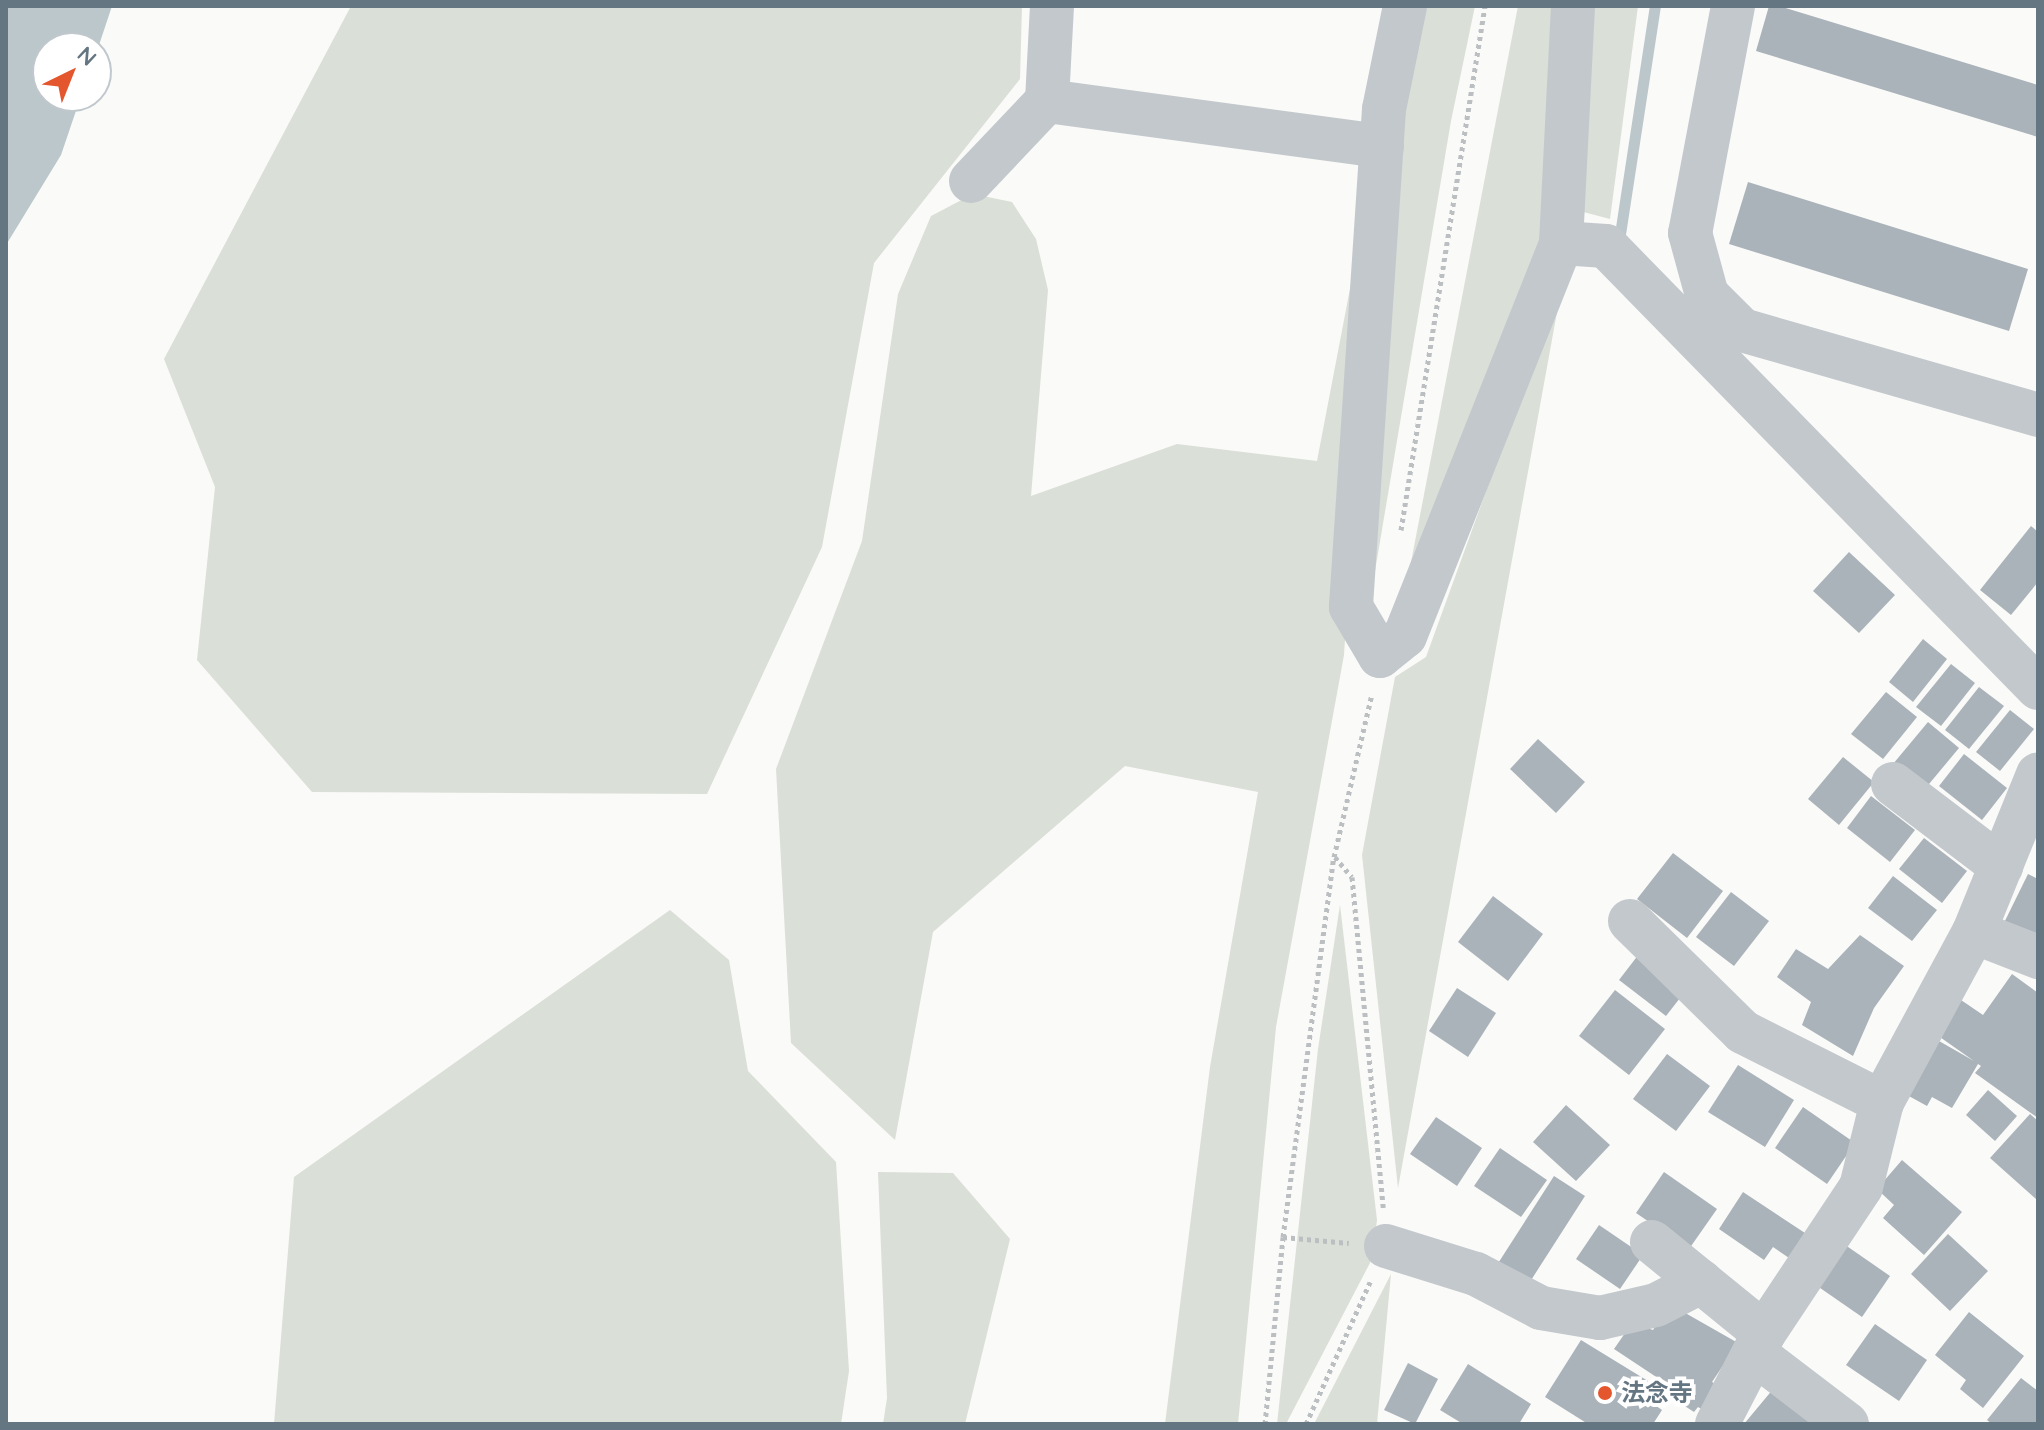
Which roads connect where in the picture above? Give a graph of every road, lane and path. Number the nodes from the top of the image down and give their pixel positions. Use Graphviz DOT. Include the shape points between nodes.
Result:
graph roads {
  1 [pos="1052,6"];
  2 [pos="1405,6"];
  3 [pos="1573,6"];
  4 [pos="1733,6"];
  5 [pos="1047,101"];
  6 [pos="1382,146"];
  7 [pos="971,181"];
  8 [pos="1561,243"];
  9 [pos="2038,415"];
  10 [pos="2038,688"];
  11 [pos="2038,774"];
  12 [pos="1893,784"];
  13 [pos="1334,857"];
  14 [pos="2001,866"];
  15 [pos="1630,921"];
  16 [pos="1974,932"];
  17 [pos="2038,957"];
  18 [pos="1882,1102"];
  19 [pos="1652,1242"];
  20 [pos="1386,1246"];
  21 [pos="1701,1282"];
  22 [pos="1759,1343"];
  23 [pos="1265,1424"];
  24 [pos="1306,1424"];
  25 [pos="1717,1424"];
  26 [pos="1847,1424"];
  1 -- 5 [label="street"];
  2 -- 6 [label="street" via="1384,109"];
  3 -- 8 [label="street"];
  4 -- 9 [label="street" via="1690,233 1707,295 1742,330"];
  5 -- 6 [label="street"];
  5 -- 7 [label="street"];
  6 -- 8 [label="street" via="1351,607 1380,656 1405,636"];
  8 -- 10 [label="street" via="1606,246"];
  11 -- 14 [label="street"];
  12 -- 14 [label="street"];
  13 -- 20 [label="path" via="1352,877"];
  14 -- 16 [label="street"];
  15 -- 18 [label="street" via="1743,1032"];
  16 -- 17 [label="street"];
  16 -- 18 [label="street"];
  18 -- 22 [label="street" via="1861,1187"];
  19 -- 21 [label="street"];
  20 -- 21 [label="street" via="1476,1274 1541,1308 1600,1318 1656,1305"];
  20 -- 23 [label="path" via="1283,1237"];
  20 -- 24 [label="path"];
  21 -- 22 [label="street"];
  22 -- 25 [label="street"];
  22 -- 26 [label="street"];
}
